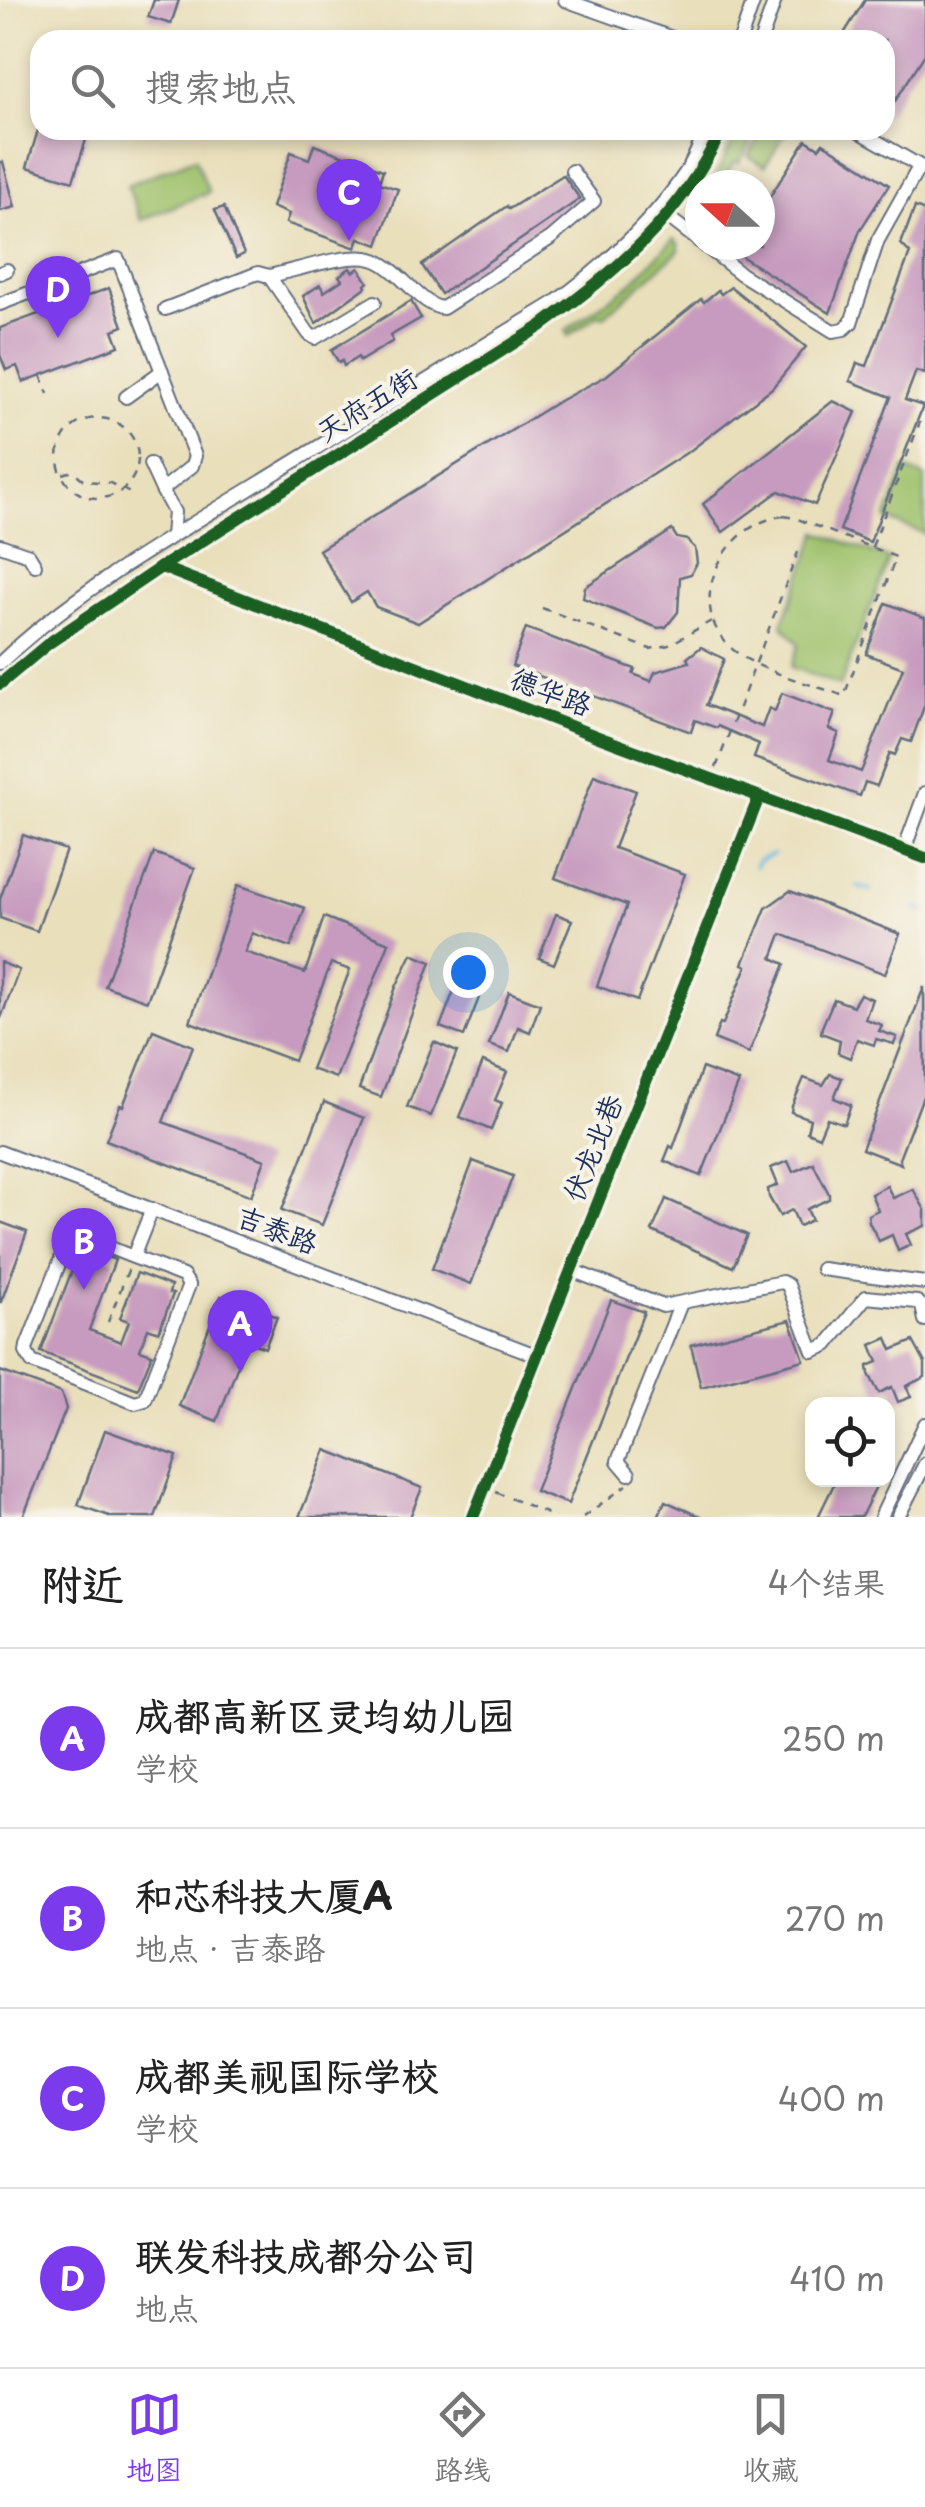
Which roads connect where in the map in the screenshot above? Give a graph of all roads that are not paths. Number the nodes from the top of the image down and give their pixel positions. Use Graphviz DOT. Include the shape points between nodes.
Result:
graph roads {
  1 [pos="565,0"];
  2 [pos="754,0"];
  3 [pos="775,0"];
  4 [pos="650,30"];
  5 [pos="744,30"];
  6 [pos="764,30"];
  7 [pos="701,140"];
  8 [pos="717,140"];
  9 [pos="873,140"];
  10 [pos="922,168"];
  11 [pos="572,170"];
  12 [pos="668,217"];
  13 [pos="685,230"];
  14 [pos="723,260"];
  15 [pos="269,276"];
  16 [pos="375,302"];
  17 [pos="0,304"];
  18 [pos="166,309"];
  19 [pos="162,371"];
  20 [pos="126,396"];
  21 [pos="150,464"];
  22 [pos="162,490"];
  23 [pos="172,536"];
  24 [pos="0,545"];
  25 [pos="35,564"];
  26 [pos="160,567"];
  27 [pos="0,662"];
  28 [pos="0,684"];
  29 [pos="925,793"];
  30 [pos="759,797"];
  31 [pos="904,850"];
  32 [pos="925,858"];
  33 [pos="0,1152"];
  34 [pos="152,1209"];
  35 [pos="131,1262"];
  36 [pos="822,1269"];
  37 [pos="570,1270"];
  38 [pos="925,1283"];
  39 [pos="680,1303"];
  40 [pos="663,1306"];
  41 [pos="674,1320"];
  42 [pos="925,1320"];
  43 [pos="536,1355"];
  44 [pos="925,1424"];
  45 [pos="925,1464"];
  46 [pos="630,1474"];
  47 [pos="474,1517"];
  48 [pos="881,1517"];
  49 [pos="898,1517"];
  1 -- 4 [label="street"];
  2 -- 5 [label="street"];
  3 -- 6 [label="street"];
  7 -- 23 [label="street, 天府五街" via="687,171 588,278"];
  8 -- 12 [label="street, 天府五街"];
  9 -- 10 [label="street"];
  10 -- 14 [label="street" via="878,240 844,330 833,330"];
  11 -- 15 [label="street" via="594,200 551,238 443,308 430,305 374,259"];
  12 -- 13 [label="street"];
  12 -- 26 [label="street, 天府五街" via="628,260 541,326"];
  15 -- 16 [label="street" via="316,338"];
  15 -- 18 [label="street" via="258,273"];
  17 -- 19 [label="street" via="118,259"];
  19 -- 20 [label="street"];
  19 -- 22 [label="street" via="195,456"];
  21 -- 22 [label="street"];
  22 -- 23 [label="street" via="174,512"];
  23 -- 27 [label="street, 天府五街"];
  24 -- 25 [label="street" via="29,555"];
  26 -- 28 [label="street, 天府五街"];
  26 -- 30 [label="street, 德华路"];
  29 -- 31 [label="street"];
  30 -- 31 [label="street, 德华路"];
  30 -- 37 [label="street, 伏龙北巷"];
  31 -- 32 [label="street, 德华路"];
  33 -- 34 [label="street, 吉泰路"];
  34 -- 35 [label="street"];
  34 -- 43 [label="street, 吉泰路"];
  35 -- 35 [label="street" via="85,1238 68,1242 26,1352 32,1362 135,1403 145,1400 189,1285 183,1276"];
  36 -- 38 [label="street"];
  37 -- 40 [label="street"];
  37 -- 43 [label="street, 伏龙北巷"];
  39 -- 40 [label="street"];
  39 -- 41 [label="street"];
  39 -- 42 [label="street" via="788,1284 813,1350 827,1345 866,1298 917,1302"];
  40 -- 41 [label="street"];
  41 -- 46 [label="street" via="618,1461"];
  43 -- 47 [label="street, 伏龙北巷"];
  44 -- 48 [label="street"];
  45 -- 49 [label="street"];
}
